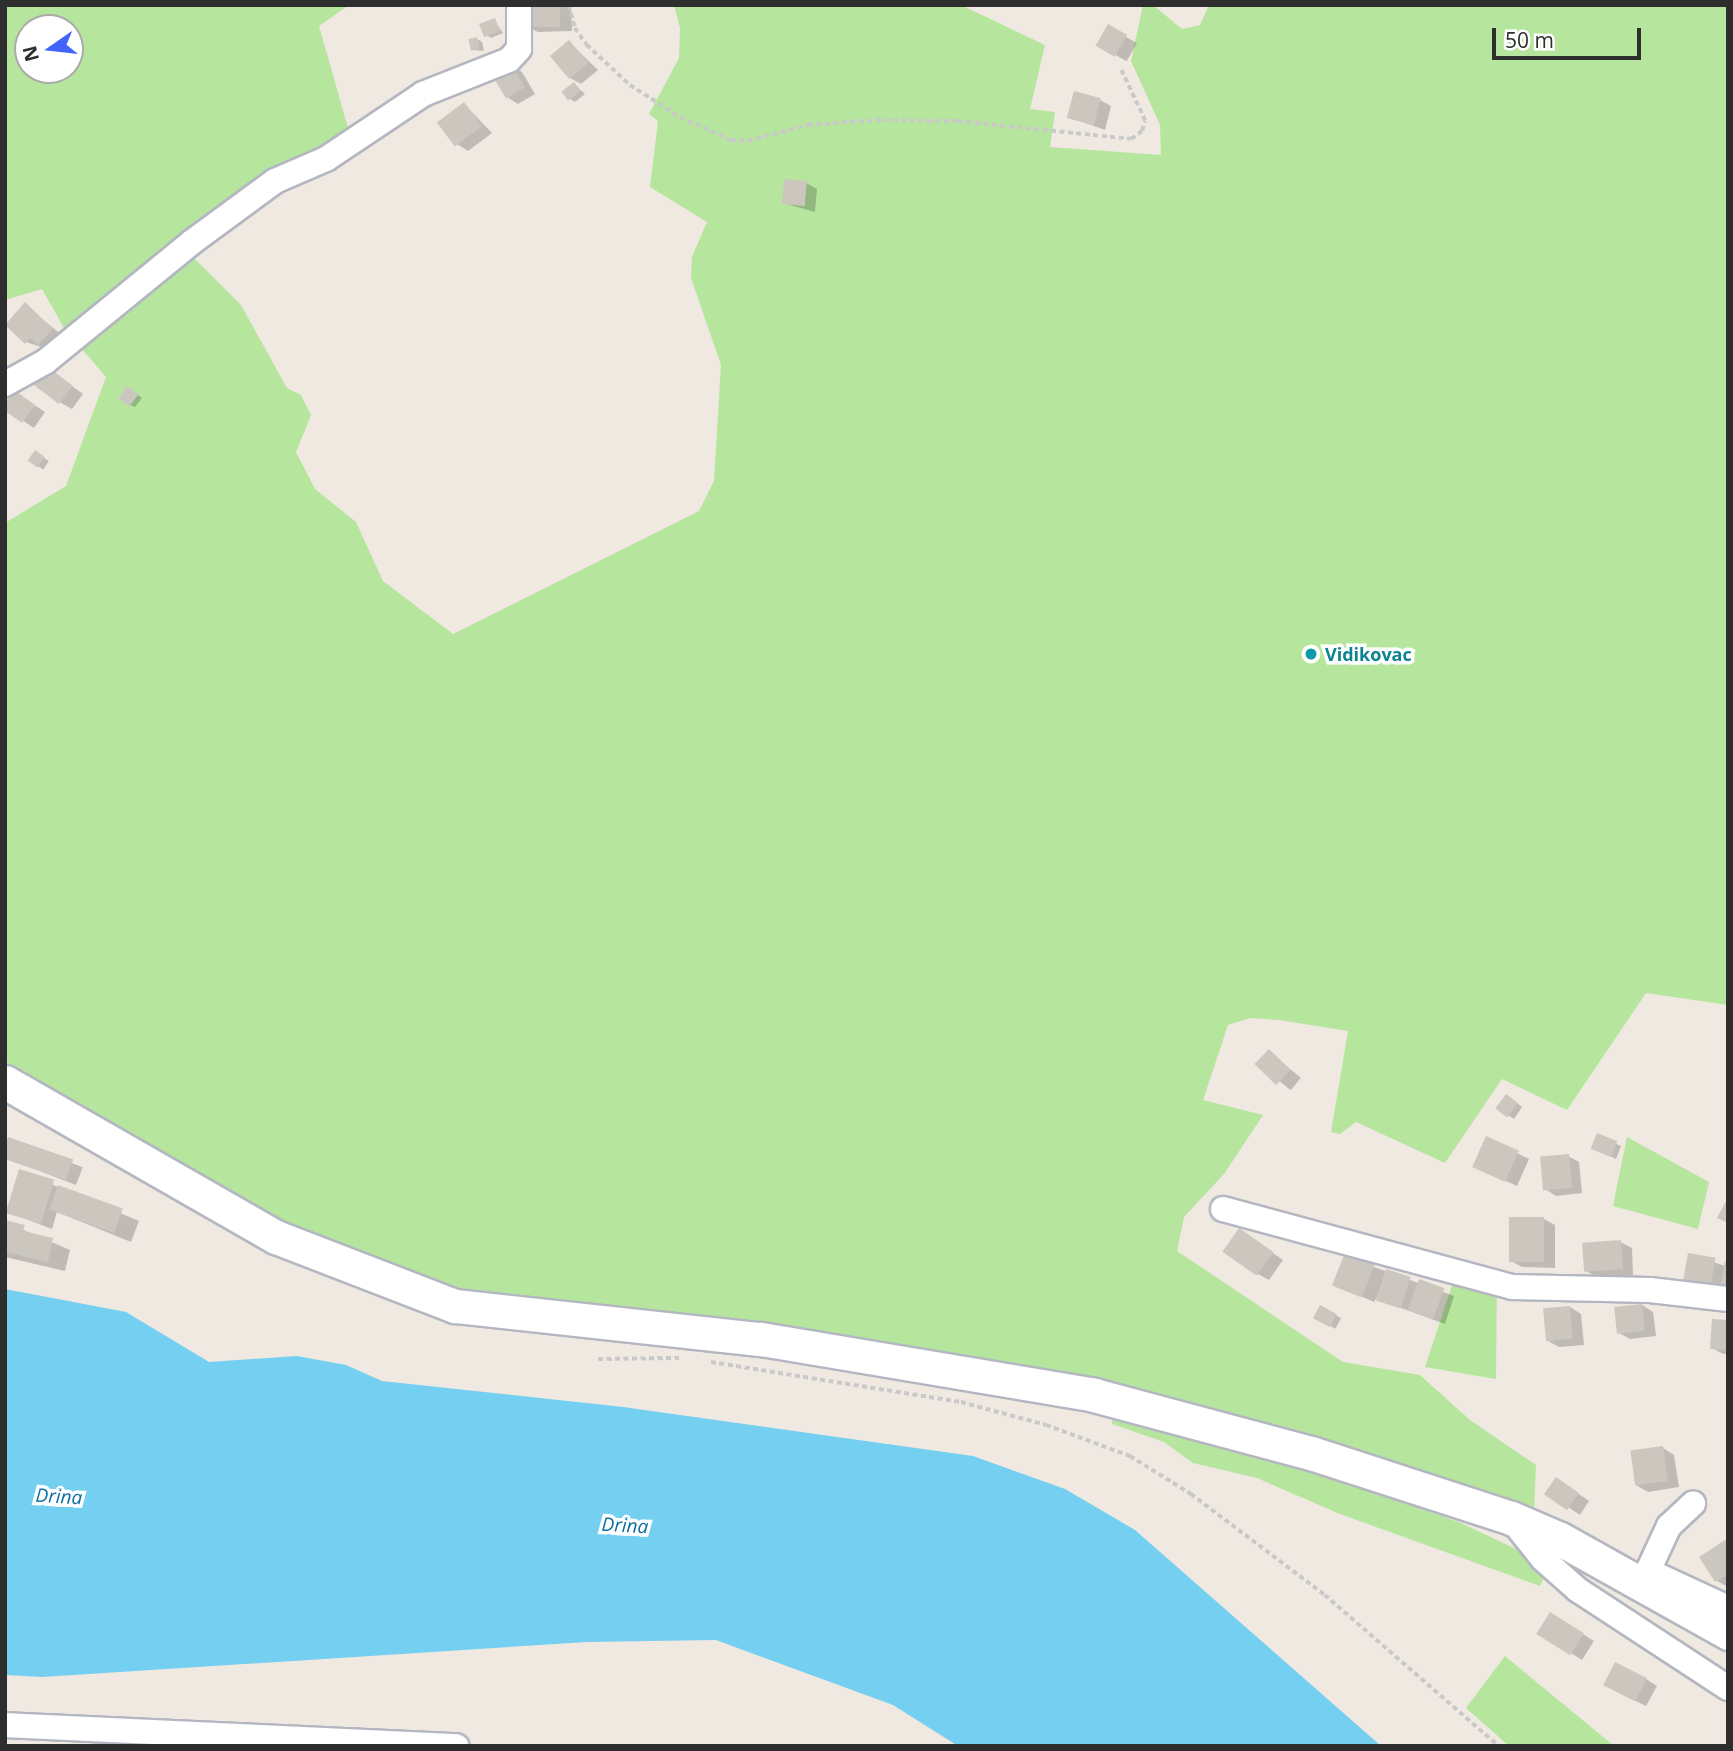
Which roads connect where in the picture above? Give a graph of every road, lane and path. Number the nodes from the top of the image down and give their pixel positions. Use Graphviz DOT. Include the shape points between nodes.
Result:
graph roads {
  1 [pos="519,5"];
  2 [pos="569,5"];
  3 [pos="1121,70"];
  4 [pos="5,384"];
  5 [pos="5,1082"];
  6 [pos="1223,1209"];
  7 [pos="1728,1299"];
  8 [pos="693,1358"];
  9 [pos="598,1359"];
  10 [pos="706,1361"];
  11 [pos="1693,1504"];
  12 [pos="1511,1518"];
  13 [pos="1644,1578"];
  14 [pos="1728,1608"];
  15 [pos="1728,1633"];
  16 [pos="1728,1688"];
  17 [pos="5,1725"];
  18 [pos="457,1746"];
  19 [pos="1499,1746"];
  1 -- 4 [label="street" via="519,49 509,60 423,94 326,159 275,181 45,362"];
  2 -- 3 [label="path" via="581,36 630,85 680,117 731,139 748,141 808,125 876,120 958,121 1131,139 1142,131 1145,121"];
  5 -- 12 [label="street" via="276,1237 455,1306 761,1339 1094,1395 1311,1453"];
  6 -- 7 [label="street" via="1512,1287 1650,1290"];
  8 -- 9 [label="path"];
  10 -- 19 [label="path" via="961,1402 1046,1425 1130,1456 1191,1494 1325,1595"];
  11 -- 13 [label="street" via="1669,1526"];
  12 -- 13 [label="street"];
  12 -- 16 [label="street" via="1543,1559 1578,1590"];
  13 -- 14 [label="street"];
  13 -- 15 [label="street"];
  17 -- 18 [label="street"];
}
